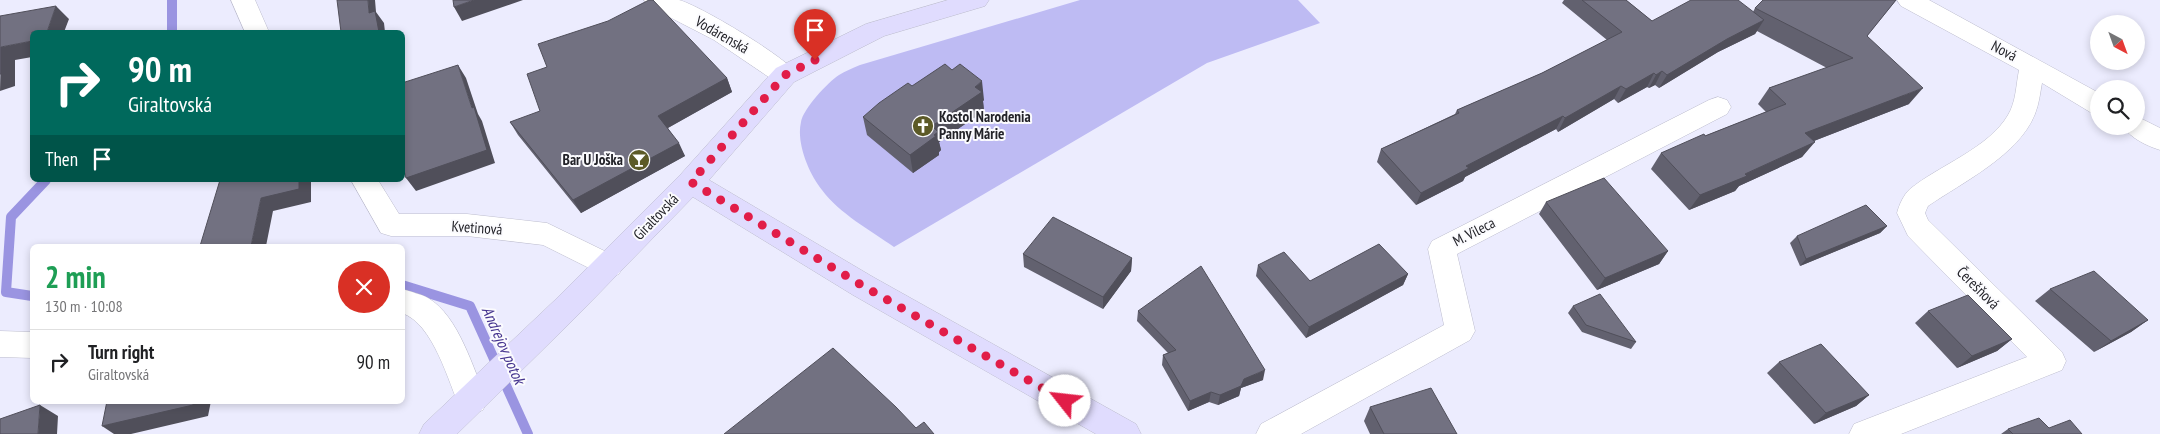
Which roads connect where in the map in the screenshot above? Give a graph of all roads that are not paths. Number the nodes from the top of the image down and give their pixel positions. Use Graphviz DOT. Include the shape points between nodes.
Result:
graph roads {
  1 [pos="244,0"];
  2 [pos="656,0"];
  3 [pos="977,0"];
  4 [pos="1909,0"];
  5 [pos="256,30"];
  6 [pos="2032,66"];
  7 [pos="785,75"];
  8 [pos="2090,99"];
  9 [pos="1718,107"];
  10 [pos="2145,131"];
  11 [pos="2160,140"];
  12 [pos="365,182"];
  13 [pos="691,182"];
  14 [pos="608,266"];
  15 [pos="405,302"];
  16 [pos="0,344"];
  17 [pos="30,345"];
  18 [pos="472,400"];
  19 [pos="435,434"];
  20 [pos="1125,434"];
  21 [pos="1272,434"];
  22 [pos="1865,434"];
  1 -- 5 [label="street"];
  2 -- 7 [label="street, Vodárenská" via="756,54"];
  3 -- 7 [label="street, Giraltovská" via="875,30"];
  4 -- 6 [label="street, Nová"];
  6 -- 8 [label="street, Nová"];
  6 -- 22 [label="street, Čerešňová" via="2022,115 2013,129 1999,143 1918,198 1910,217 2051,361"];
  7 -- 13 [label="street, Giraltovská"];
  9 -- 21 [label="street, M. Vileca" via="1442,249 1460,331"];
  10 -- 11 [label="street"];
  12 -- 14 [label="street, Kvetinová" via="391,225 468,225 547,234"];
  13 -- 14 [label="street, Giraltovská"];
  13 -- 20 [label="street" via="871,290"];
  14 -- 18 [label="street, Giraltovská"];
  15 -- 18 [label="street" via="423,308 437,322"];
  16 -- 17 [label="street"];
  18 -- 19 [label="street, Giraltovská"];
}
